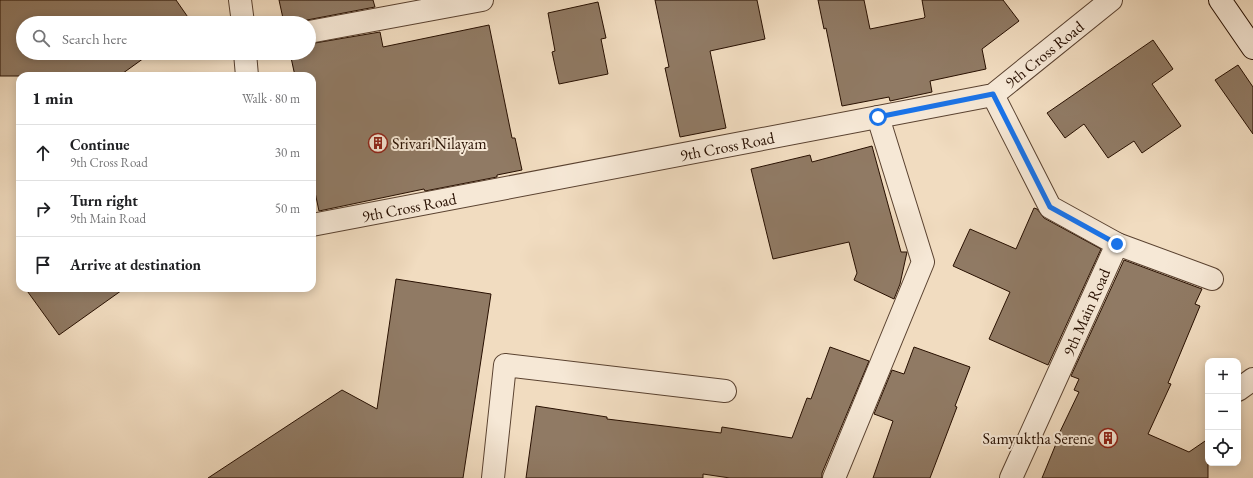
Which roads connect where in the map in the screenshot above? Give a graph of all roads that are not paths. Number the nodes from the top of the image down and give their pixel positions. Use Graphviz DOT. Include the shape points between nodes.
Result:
graph roads {
  1 [pos="240,0"];
  2 [pos="482,0"];
  3 [pos="1111,0"];
  4 [pos="1220,0"];
  5 [pos="242,16"];
  6 [pos="316,31"];
  7 [pos="1253,48"];
  8 [pos="246,60"];
  9 [pos="247,72"];
  10 [pos="993,94"];
  11 [pos="878,117"];
  12 [pos="316,224"];
  13 [pos="1117,244"];
  14 [pos="1212,279"];
  15 [pos="1253,379"];
  16 [pos="1241,388"];
  17 [pos="725,391"];
  18 [pos="493,478"];
  19 [pos="834,478"];
  20 [pos="1011,478"];
  1 -- 5 [label="street"];
  2 -- 6 [label="street"];
  3 -- 10 [label="street, 9th Cross Road"];
  4 -- 7 [label="street"];
  8 -- 9 [label="street"];
  10 -- 11 [label="street, 9th Cross Road"];
  10 -- 13 [label="street" via="1050,207"];
  11 -- 12 [label="street, 9th Cross Road"];
  11 -- 19 [label="street" via="923,262"];
  13 -- 14 [label="street"];
  13 -- 20 [label="street, 9th Main Road"];
  15 -- 16 [label="street"];
  17 -- 18 [label="street" via="505,365"];
}
